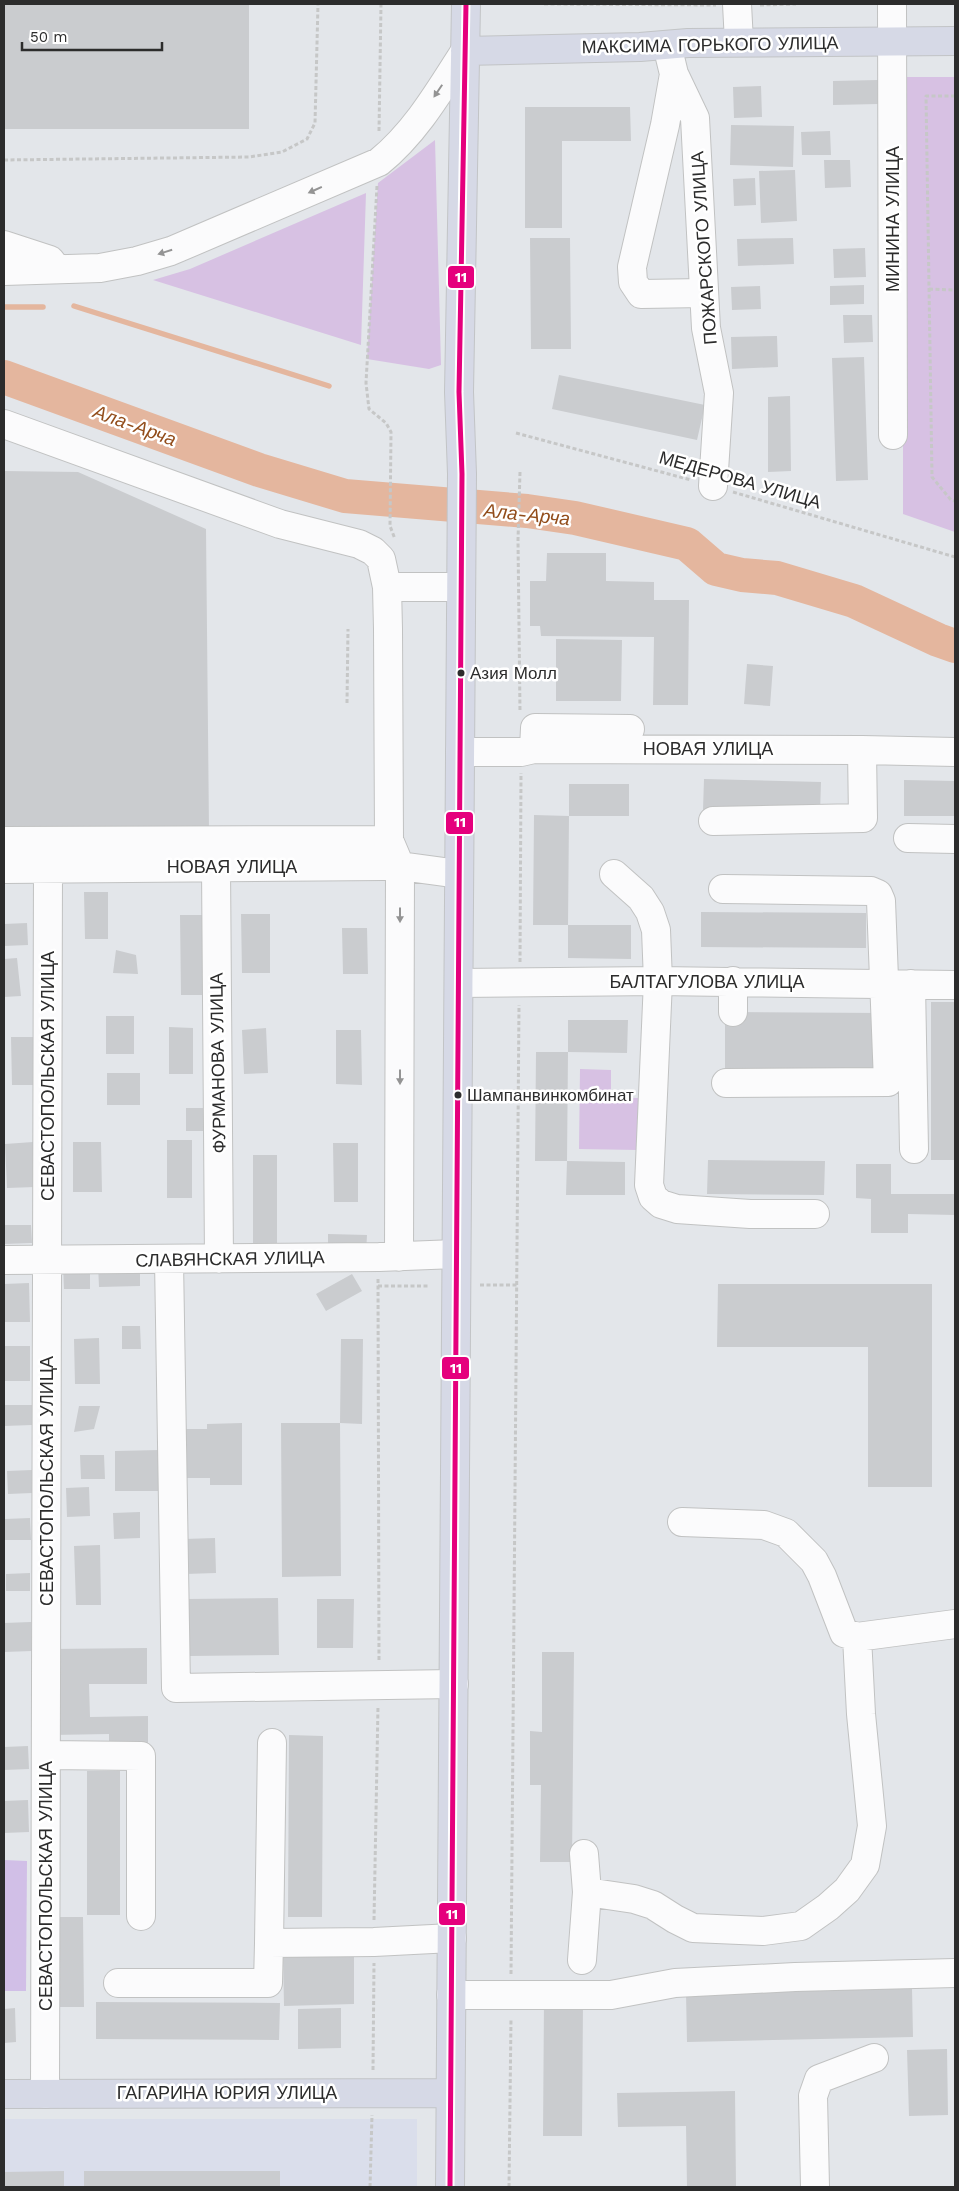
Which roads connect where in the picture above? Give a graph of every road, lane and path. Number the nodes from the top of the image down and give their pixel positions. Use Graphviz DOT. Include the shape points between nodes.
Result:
graph roads {
  1 [pos="318,4"];
  2 [pos="381,4"];
  3 [pos="466,4"];
  4 [pos="544,4"];
  5 [pos="796,4"];
  6 [pos="892,4"];
  7 [pos="738,5"];
  8 [pos="955,41"];
  9 [pos="738,42"];
  10 [pos="892,42"];
  11 [pos="667,45"];
  12 [pos="465,51"];
  13 [pos="674,74"];
  14 [pos="955,96"];
  15 [pos="379,139"];
  16 [pos="4,160"];
  17 [pos="378,183"];
  18 [pos="4,245"];
  19 [pos="58,270"];
  20 [pos="4,271"];
  21 [pos="929,289"];
  22 [pos="955,290"];
  23 [pos="704,293"];
  24 [pos="4,424"];
  25 [pos="516,433"];
  26 [pos="893,435"];
  27 [pos="520,472"];
  28 [pos="713,486"];
  29 [pos="955,501"];
  30 [pos="390,526"];
  31 [pos="955,557"];
  32 [pos="387,587"];
  33 [pos="461,587"];
  34 [pos="348,629"];
  35 [pos="347,703"];
  36 [pos="520,713"];
  37 [pos="630,729"];
  38 [pos="527,750"];
  39 [pos="862,750"];
  40 [pos="460,752"];
  41 [pos="955,752"];
  42 [pos="713,821"];
  43 [pos="908,838"];
  44 [pos="955,839"];
  45 [pos="389,840"];
  46 [pos="4,841"];
  47 [pos="400,866"];
  48 [pos="216,867"];
  49 [pos="48,868"];
  50 [pos="4,869"];
  51 [pos="459,874"];
  52 [pos="614,874"];
  53 [pos="723,889"];
  54 [pos="658,980"];
  55 [pos="733,981"];
  56 [pos="520,982"];
  57 [pos="459,983"];
  58 [pos="898,984"];
  59 [pos="955,985"];
  60 [pos="733,1012"];
  61 [pos="726,1083"];
  62 [pos="914,1149"];
  63 [pos="815,1214"];
  64 [pos="456,1254"];
  65 [pos="399,1257"];
  66 [pos="220,1259"];
  67 [pos="4,1260"];
  68 [pos="48,1260"];
  69 [pos="169,1260"];
  70 [pos="480,1285"];
  71 [pos="517,1285"];
  72 [pos="378,1286"];
  73 [pos="429,1286"];
  74 [pos="682,1522"];
  75 [pos="955,1624"];
  76 [pos="857,1637"];
  77 [pos="454,1684"];
  78 [pos="272,1743"];
  79 [pos="46,1756"];
  80 [pos="584,1854"];
  81 [pos="587,1892"];
  82 [pos="141,1916"];
  83 [pos="452,1938"];
  84 [pos="269,1943"];
  85 [pos="582,1960"];
  86 [pos="955,1973"];
  87 [pos="118,1983"];
  88 [pos="451,1996"];
  89 [pos="511,1996"];
  90 [pos="874,2058"];
  91 [pos="450,2092"];
  92 [pos="4,2094"];
  93 [pos="45,2094"];
  94 [pos="372,2113"];
  95 [pos="370,2187"];
  96 [pos="450,2187"];
  97 [pos="510,2187"];
  98 [pos="815,2187"];
  1 -- 16 [label="path" via="316,123 307,139 282,152 248,157"];
  2 -- 15 [label="path"];
  3 -- 12 [label="main road"];
  4 -- 7 [label="path"];
  5 -- 7 [label="path"];
  6 -- 10 [label="street, МИНИНА УЛИЦА"];
  7 -- 9 [label="street"];
  8 -- 10 [label="main road, МАКСИМА ГОРЬКОГО УЛИЦА"];
  9 -- 10 [label="main road, МАКСИМА ГОРЬКОГО УЛИЦА"];
  9 -- 11 [label="main road, МАКСИМА ГОРЬКОГО УЛИЦА"];
  10 -- 26 [label="street, МИНИНА УЛИЦА"];
  11 -- 12 [label="main road, МАКСИМА ГОРЬКОГО УЛИЦА"];
  11 -- 13 [label="street, ПОЖАРСКОГО УЛИЦА"];
  12 -- 19 [label="street, one-way" via="419,121 379,162 171,251 100,268"];
  12 -- 33 [label="main road" via="458,392 462,474"];
  13 -- 23 [label="street, ПОЖАРСКОГО УЛИЦА" via="695,118"];
  13 -- 23 [label="street" via="632,267 633,282 641,294"];
  14 -- 21 [label="path" via="926,96"];
  17 -- 30 [label="path" via="366,383 369,409 386,423 391,432"];
  18 -- 19 [label="street" via="50,260"];
  19 -- 20 [label="street"];
  21 -- 22 [label="path"];
  21 -- 29 [label="path" via="932,477"];
  23 -- 28 [label="street, ПОЖАРСКОГО УЛИЦА" via="706,328 719,393"];
  24 -- 32 [label="street" via="280,524 359,544 381,559"];
  25 -- 28 [label="path, МЕДЕРОВА УЛИЦА"];
  27 -- 36 [label="path"];
  28 -- 31 [label="path, МЕДЕРОВА УЛИЦА"];
  32 -- 33 [label="street"];
  32 -- 45 [label="street"];
  33 -- 40 [label="main road"];
  34 -- 35 [label="path"];
  37 -- 38 [label="street" via="534,728"];
  38 -- 39 [label="street, НОВАЯ УЛИЦА"];
  38 -- 40 [label="street, НОВАЯ УЛИЦА"];
  38 -- 56 [label="path"];
  39 -- 41 [label="street, НОВАЯ УЛИЦА"];
  39 -- 42 [label="street" via="863,818"];
  40 -- 51 [label="main road"];
  43 -- 44 [label="street"];
  45 -- 46 [label="street"];
  45 -- 47 [label="street"];
  47 -- 48 [label="street, НОВАЯ УЛИЦА"];
  47 -- 51 [label="street, НОВАЯ УЛИЦА"];
  47 -- 65 [label="street, one-way"];
  48 -- 49 [label="street, НОВАЯ УЛИЦА"];
  48 -- 66 [label="street, ФУРМАНОВА УЛИЦА"];
  49 -- 50 [label="street, НОВАЯ УЛИЦА"];
  49 -- 68 [label="street, СЕВАСТОПОЛЬСКАЯ УЛИЦА"];
  51 -- 57 [label="main road"];
  52 -- 54 [label="street" via="641,898 654,921"];
  53 -- 58 [label="street" via="871,891 878,894"];
  54 -- 55 [label="street, БАЛТАГУЛОВА УЛИЦА"];
  54 -- 56 [label="street, БАЛТАГУЛОВА УЛИЦА"];
  54 -- 63 [label="street" via="649,1185 652,1197 661,1204 676,1208 750,1214"];
  55 -- 58 [label="street, БАЛТАГУЛОВА УЛИЦА"];
  55 -- 60 [label="street"];
  56 -- 57 [label="street, БАЛТАГУЛОВА УЛИЦА"];
  56 -- 71 [label="path"];
  57 -- 64 [label="main road"];
  58 -- 59 [label="street, БАЛТАГУЛОВА УЛИЦА"];
  58 -- 61 [label="street" via="888,1082"];
  58 -- 62 [label="street"];
  64 -- 65 [label="street, СЛАВЯНСКАЯ УЛИЦА"];
  64 -- 77 [label="main road"];
  65 -- 66 [label="street, СЛАВЯНСКАЯ УЛИЦА"];
  66 -- 69 [label="street, СЛАВЯНСКАЯ УЛИЦА"];
  67 -- 68 [label="street, СЛАВЯНСКАЯ УЛИЦА"];
  68 -- 69 [label="street, СЛАВЯНСКАЯ УЛИЦА"];
  68 -- 79 [label="street, СЕВАСТОПОЛЬСКАЯ УЛИЦА"];
  69 -- 77 [label="street" via="176,1688"];
  70 -- 71 [label="path"];
  71 -- 89 [label="path"];
  72 -- 73 [label="path"];
  74 -- 76 [label="street" via="764,1526 786,1533 814,1561 844,1633"];
  75 -- 76 [label="street"];
  76 -- 81 [label="street" via="860,1714 872,1826 865,1865 847,1890 801,1926 763,1931 693,1928 654,1905"];
  77 -- 83 [label="main road"];
  78 -- 84 [label="street"];
  79 -- 82 [label="street" via="141,1756"];
  79 -- 93 [label="street, СЕВАСТОПОЛЬСКАЯ УЛИЦА"];
  80 -- 81 [label="street"];
  81 -- 85 [label="street"];
  83 -- 84 [label="street"];
  83 -- 88 [label="main road"];
  84 -- 87 [label="street" via="268,1983"];
  86 -- 89 [label="street" via="675,1983 611,1996"];
  88 -- 89 [label="street"];
  88 -- 91 [label="main road"];
  89 -- 97 [label="path"];
  90 -- 98 [label="street" via="819,2079 812,2096"];
  91 -- 93 [label="main road, ГАГАРИНА ЮРИЯ УЛИЦА"];
  91 -- 96 [label="main road"];
  92 -- 93 [label="main road, ГАГАРИНА ЮРИЯ УЛИЦА"];
  94 -- 95 [label="path"];
}
